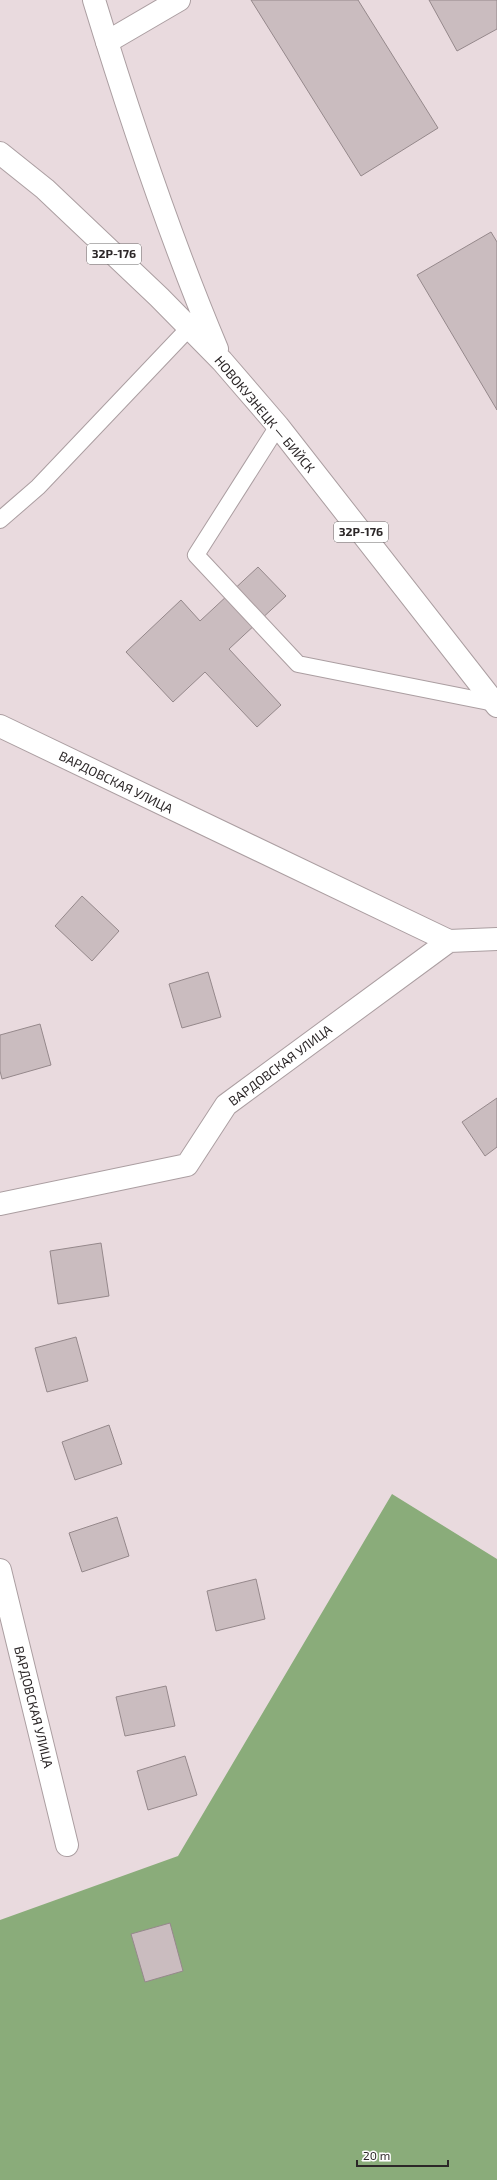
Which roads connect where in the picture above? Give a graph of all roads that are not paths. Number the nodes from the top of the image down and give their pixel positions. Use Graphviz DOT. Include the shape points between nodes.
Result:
graph roads {
  1 [pos="94,0"];
  2 [pos="179,0"];
  3 [pos="106,42"];
  4 [pos="0,153"];
  5 [pos="190,328"];
  6 [pos="222,361"];
  7 [pos="278,426"];
  8 [pos="0,520"];
  9 [pos="496,704"];
  10 [pos="0,726"];
  11 [pos="497,939"];
  12 [pos="449,941"];
  13 [pos="0,1204"];
  14 [pos="0,1570"];
  15 [pos="67,1845"];
  1 -- 3 [label="street"];
  2 -- 3 [label="street"];
  3 -- 6 [label="street" via="158,200"];
  4 -- 5 [label="street, НОВОКУЗНЕЦК — БИЙСК / 32Р-176" via="45,189"];
  5 -- 6 [label="street, НОВОКУЗНЕЦК — БИЙСК / 32Р-176"];
  5 -- 8 [label="lane" via="38,487"];
  6 -- 7 [label="street, НОВОКУЗНЕЦК — БИЙСК / 32Р-176"];
  7 -- 9 [label="street, НОВОКУЗНЕЦК — БИЙСК / 32Р-176"];
  7 -- 9 [label="lane" via="196,555 298,664"];
  10 -- 12 [label="street, ВАРДОВСКАЯ УЛИЦА"];
  11 -- 12 [label="street, ВАРДОВСКАЯ УЛИЦА"];
  12 -- 13 [label="street, ВАРДОВСКАЯ УЛИЦА" via="226,1105 187,1165"];
  14 -- 15 [label="street, ВАРДОВСКАЯ УЛИЦА"];
}
